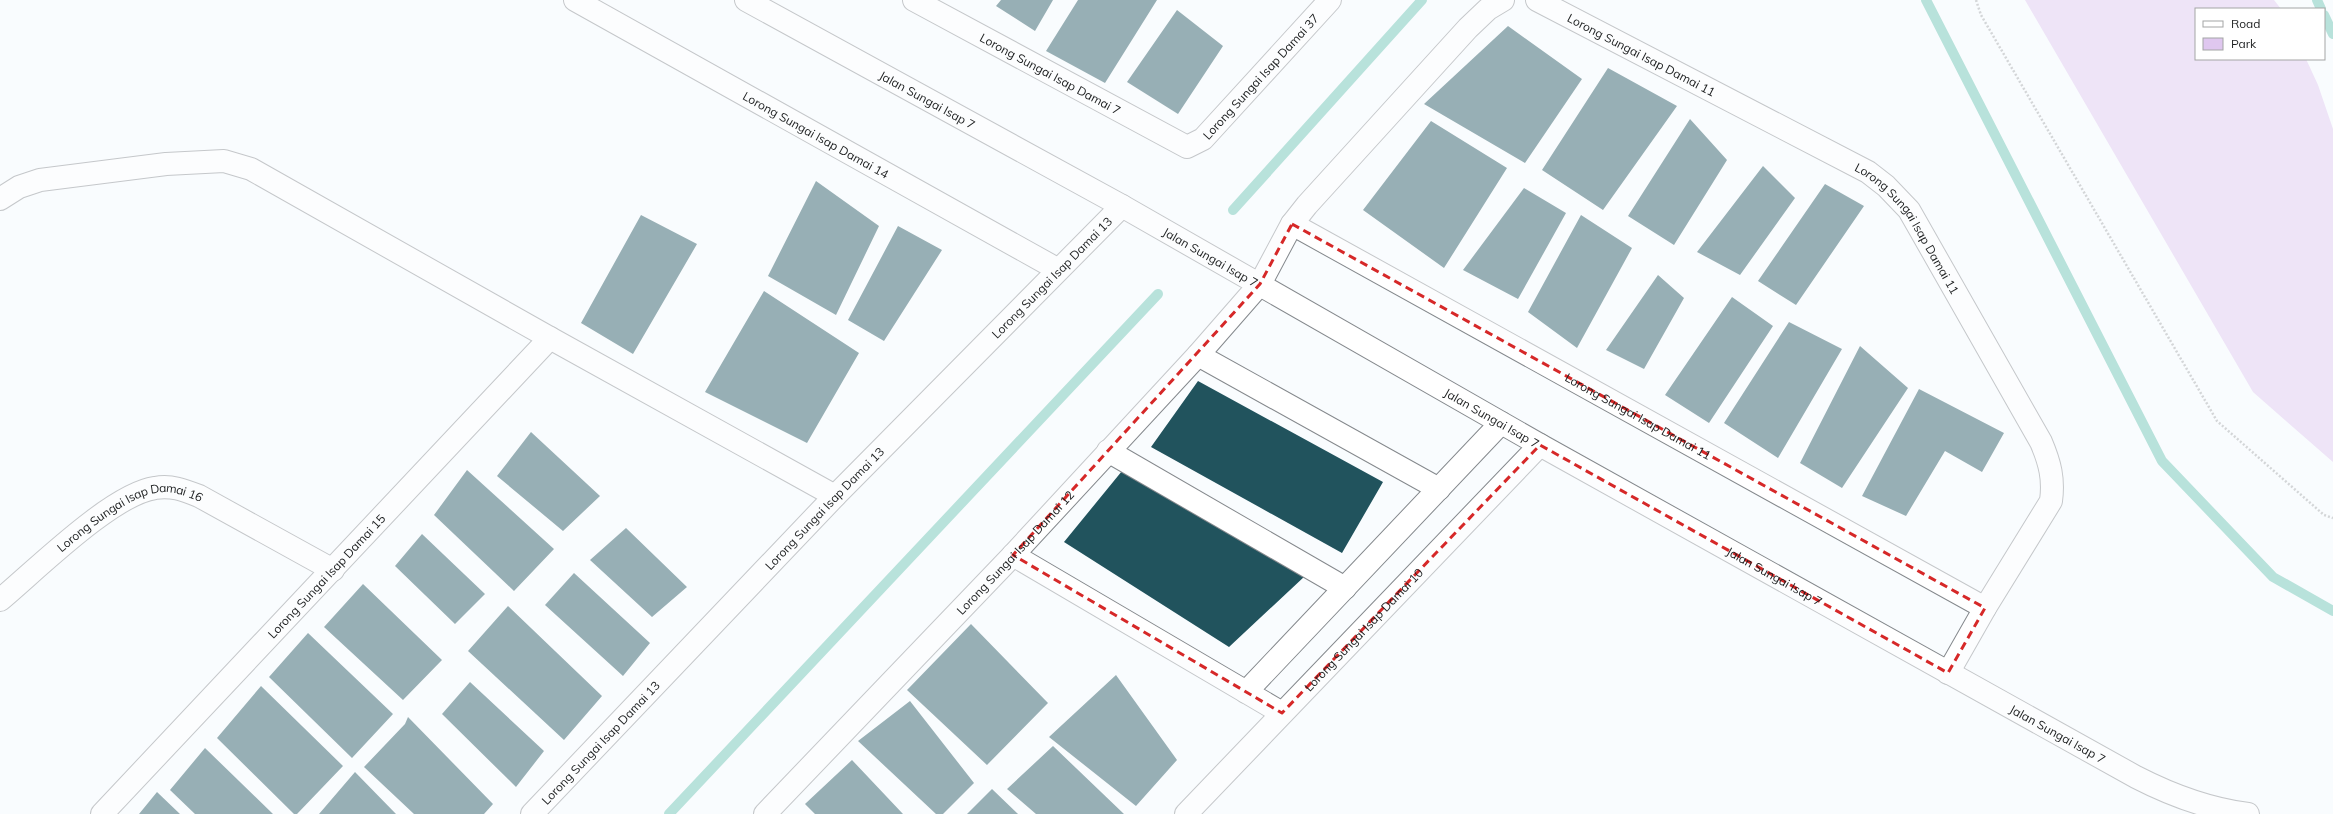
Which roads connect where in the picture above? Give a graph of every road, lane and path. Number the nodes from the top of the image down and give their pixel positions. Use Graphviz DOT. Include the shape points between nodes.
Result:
graph roads {
  1 [pos="575,0"];
  2 [pos="746,0"];
  3 [pos="914,0"];
  4 [pos="1330,0"];
  5 [pos="1503,0"];
  6 [pos="1537,0"];
  7 [pos="1976,0"];
  8 [pos="1187,146"];
  9 [pos="0,199"];
  10 [pos="1122,206"];
  11 [pos="1292,224"];
  12 [pos="1057,269"];
  13 [pos="1260,284"];
  14 [pos="550,338"];
  15 [pos="1198,355"];
  16 [pos="1501,423"];
  17 [pos="1540,445"];
  18 [pos="1108,452"];
  19 [pos="1439,489"];
  20 [pos="835,496"];
  21 [pos="2333,518"];
  22 [pos="1013,555"];
  23 [pos="333,570"];
  24 [pos="1345,588"];
  25 [pos="0,600"];
  26 [pos="1985,608"];
  27 [pos="1948,672"];
  28 [pos="1246,692"];
  29 [pos="1282,713"];
  30 [pos="2239,813"];
  31 [pos="102,814"];
  32 [pos="532,814"];
  33 [pos="765,814"];
  34 [pos="1186,814"];
  1 -- 12 [label="street, Lorong Sungai Isap Damai 14"];
  2 -- 10 [label="street, Jalan Sungai Isap 7"];
  3 -- 8 [label="street, Lorong Sungai Isap Damai 7"];
  4 -- 8 [label="street, Lorong Sungai Isap Damai 37" via="1203,139"];
  5 -- 11 [label="street" via="1488,9 1468,28 1307,204"];
  6 -- 26 [label="street, Lorong Sungai Isap Damai 11" via="1868,172 1909,210 2020,404 2050,463 2053,484 2051,501"];
  7 -- 21 [label="path" via="1981,15 2218,421 2324,514"];
  9 -- 14 [label="street" via="19,187 40,180 166,164 224,161 251,169"];
  10 -- 12 [label="street, Lorong Sungai Isap Damai 13"];
  10 -- 13 [label="street, Jalan Sungai Isap 7"];
  11 -- 13 [label="street"];
  11 -- 26 [label="street, Lorong Sungai Isap Damai 11"];
  12 -- 20 [label="street, Lorong Sungai Isap Damai 13"];
  13 -- 15 [label="street, Lorong Sungai Isap Damai 12"];
  13 -- 16 [label="street, Jalan Sungai Isap 7"];
  14 -- 20 [label="street"];
  14 -- 23 [label="street, Lorong Sungai Isap Damai 15"];
  15 -- 18 [label="street, Lorong Sungai Isap Damai 12"];
  15 -- 19 [label="street"];
  16 -- 17 [label="street, Jalan Sungai Isap 7"];
  16 -- 19 [label="street"];
  17 -- 27 [label="street, Jalan Sungai Isap 7"];
  17 -- 29 [label="street, Lorong Sungai Isap Damai 10"];
  18 -- 22 [label="street, Lorong Sungai Isap Damai 12"];
  18 -- 24 [label="street"];
  19 -- 24 [label="street"];
  20 -- 32 [label="street, Lorong Sungai Isap Damai 13"];
  22 -- 28 [label="street"];
  22 -- 33 [label="street, Lorong Sungai Isap Damai 12"];
  23 -- 25 [label="street, Lorong Sungai Isap Damai 16" via="199,496 177,487 154,488 112,507"];
  23 -- 31 [label="street, Lorong Sungai Isap Damai 15"];
  24 -- 28 [label="street"];
  26 -- 27 [label="street, Lorong Sungai Isap Damai 11"];
  27 -- 30 [label="street, Jalan Sungai Isap 7" via="2165,792 2199,804"];
  28 -- 29 [label="street"];
  29 -- 34 [label="street, Lorong Sungai Isap Damai 10"];
}
